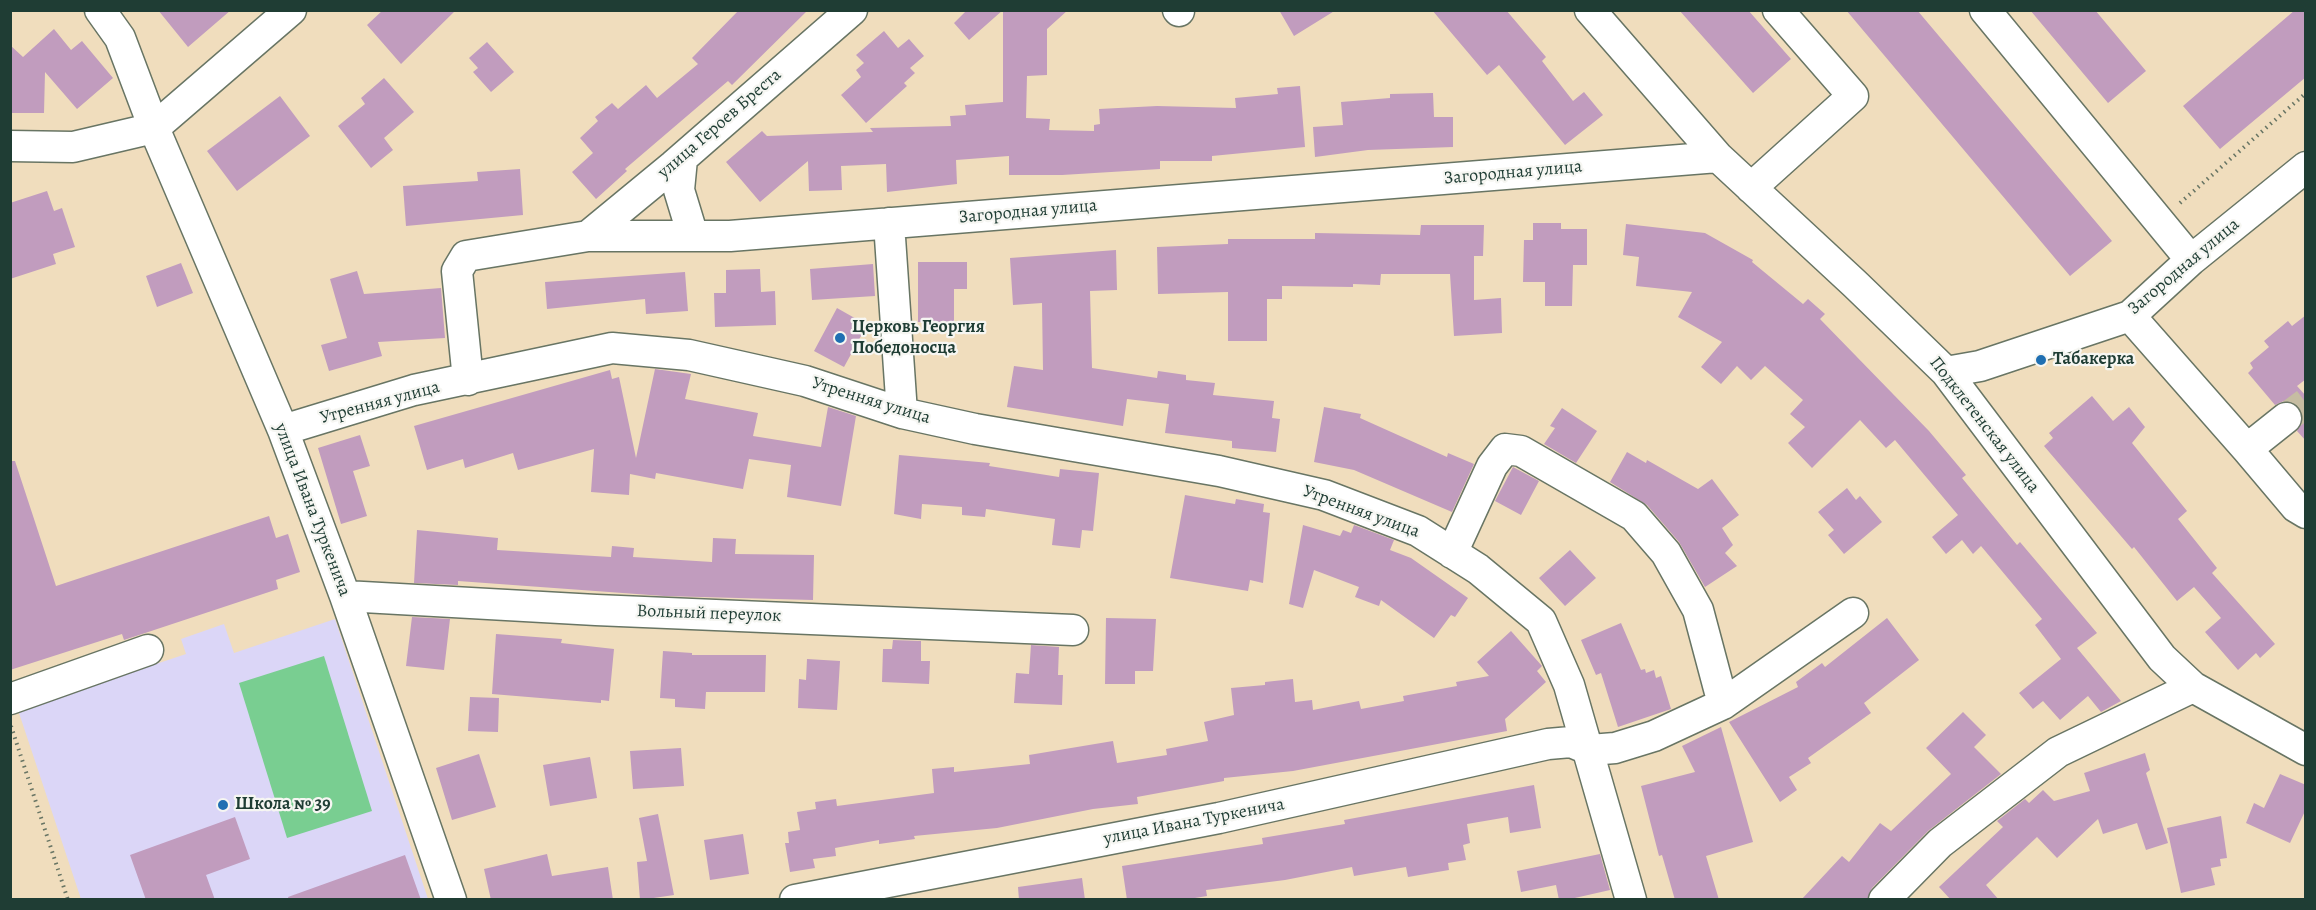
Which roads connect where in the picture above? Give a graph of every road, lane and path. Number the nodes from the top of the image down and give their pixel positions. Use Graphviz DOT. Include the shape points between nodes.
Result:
graph roads {
  1 [pos="100,10"];
  2 [pos="291,10"];
  3 [pos="852,10"];
  4 [pos="1590,10"];
  5 [pos="1985,10"];
  6 [pos="1784,13"];
  7 [pos="2306,93"];
  8 [pos="154,128"];
  9 [pos="10,146"];
  10 [pos="1718,157"];
  11 [pos="682,159"];
  12 [pos="2306,166"];
  13 [pos="1751,188"];
  14 [pos="2159,221"];
  15 [pos="889,223"];
  16 [pos="588,236"];
  17 [pos="693,236"];
  18 [pos="2191,260"];
  19 [pos="2130,316"];
  20 [pos="1946,372"];
  21 [pos="468,380"];
  22 [pos="902,413"];
  23 [pos="2286,418"];
  24 [pos="283,430"];
  25 [pos="2247,449"];
  26 [pos="2306,513"];
  27 [pos="1452,553"];
  28 [pos="345,596"];
  29 [pos="1853,613"];
  30 [pos="1073,630"];
  31 [pos="148,650"];
  32 [pos="2193,687"];
  33 [pos="10,699"];
  34 [pos="1723,704"];
  35 [pos="10,724"];
  36 [pos="1590,750"];
  37 [pos="2306,750"];
  38 [pos="1628,899"];
  39 [pos="68,900"];
  40 [pos="451,900"];
  41 [pos="795,900"];
  42 [pos="1884,900"];
  1 -- 8 [label="street, улица Ивана Туркенича" via="120,38"];
  2 -- 8 [label="street"];
  3 -- 11 [label="street, улица Героев Бреста"];
  4 -- 10 [label="street, Подклетенская улица"];
  5 -- 14 [label="street"];
  6 -- 13 [label="street" via="1853,96"];
  7 -- 14 [label="path"];
  8 -- 9 [label="street" via="73,147"];
  8 -- 24 [label="street, улица Ивана Туркенича"];
  10 -- 13 [label="street, Подклетенская улица"];
  10 -- 15 [label="street, Загородная улица"];
  11 -- 16 [label="street, улица Героев Бреста"];
  11 -- 17 [label="street" via="679,190"];
  12 -- 18 [label="street, Загородная улица"];
  13 -- 20 [label="street, Подклетенская улица"];
  14 -- 18 [label="street"];
  15 -- 17 [label="street, Загородная улица"];
  15 -- 22 [label="street"];
  16 -- 17 [label="street, Загородная улица"];
  16 -- 21 [label="street, Загородная улица" via="466,256 457,271"];
  18 -- 19 [label="street, Загородная улица"];
  19 -- 20 [label="street, Загородная улица" via="1980,366"];
  19 -- 25 [label="street"];
  20 -- 32 [label="street, Подклетенская улица" via="2162,658"];
  21 -- 22 [label="street, Утренняя улица" via="612,348 712,360 805,381"];
  21 -- 24 [label="street, Утренняя улица" via="414,390"];
  22 -- 27 [label="street, Утренняя улица" via="1219,471 1324,495 1418,531"];
  23 -- 25 [label="street"];
  24 -- 28 [label="street, улица Ивана Туркенича"];
  25 -- 26 [label="street" via="2296,507"];
  27 -- 34 [label="street" via="1492,466 1504,449 1521,451 1634,516 1666,553 1698,610"];
  27 -- 36 [label="street, Утренняя улица" via="1478,569 1541,621 1569,685"];
  28 -- 30 [label="street, Вольный переулок"];
  28 -- 40 [label="street, улица Ивана Туркенича"];
  29 -- 34 [label="street"];
  31 -- 33 [label="street"];
  32 -- 37 [label="street, Подклетенская улица"];
  32 -- 42 [label="street" via="2058,752 1940,843"];
  34 -- 36 [label="street" via="1654,736 1615,748"];
  35 -- 39 [label="path"];
  36 -- 38 [label="street, Утренняя улица"];
  36 -- 41 [label="street, улица Ивана Туркенича" via="1571,742 1548,744 1219,818"];
}
